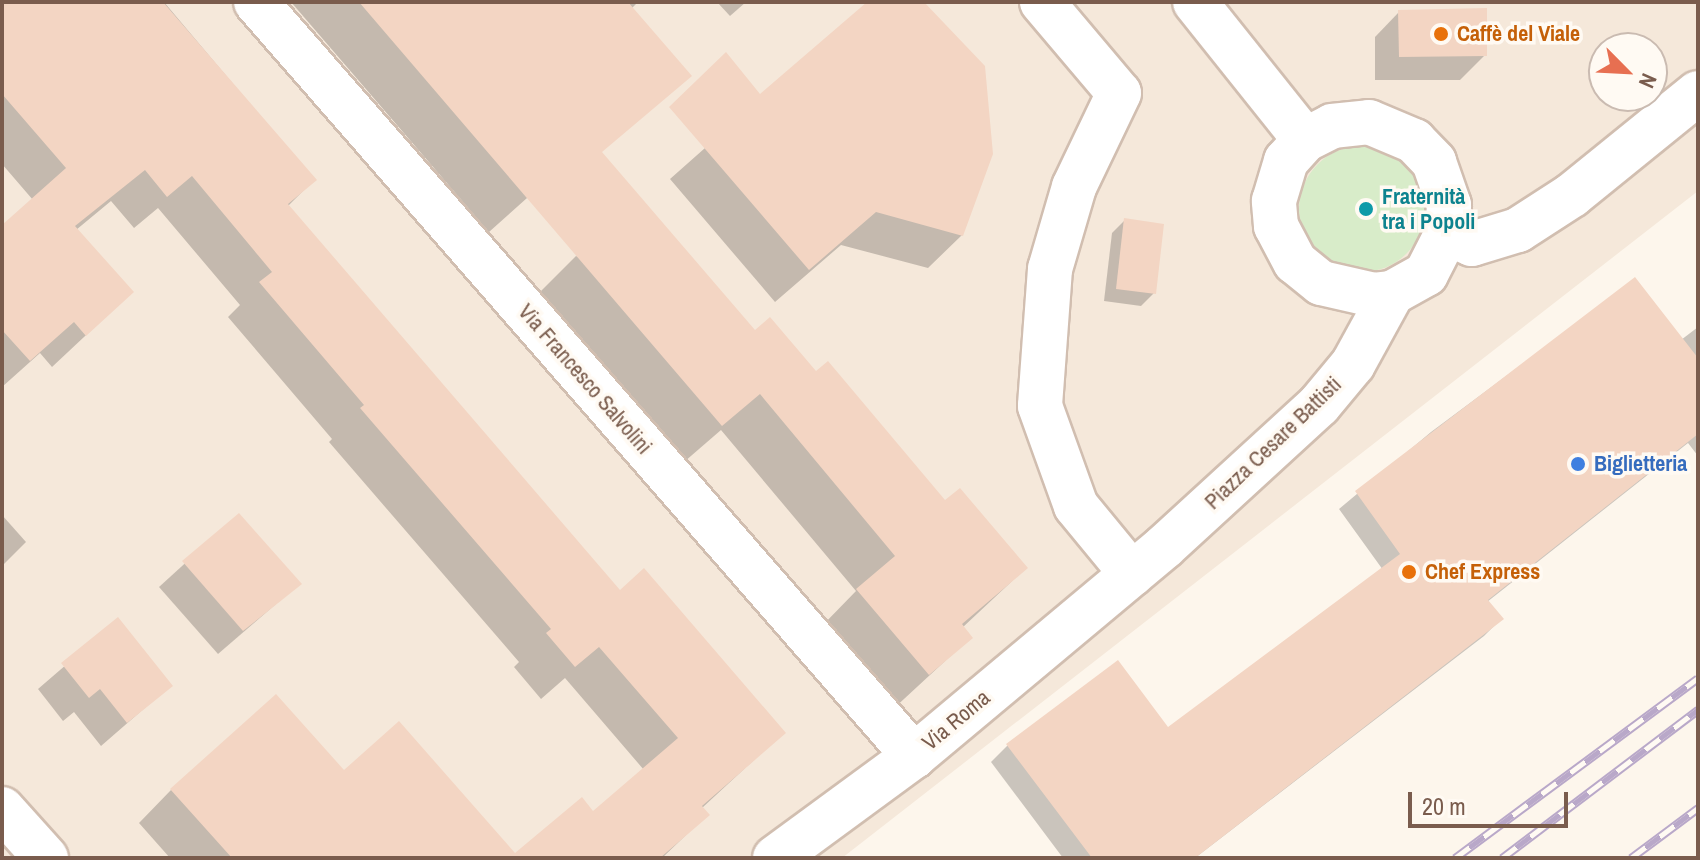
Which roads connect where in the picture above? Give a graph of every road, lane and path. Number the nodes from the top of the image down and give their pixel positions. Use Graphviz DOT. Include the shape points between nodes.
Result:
graph roads {
  1 [pos="256,2"];
  2 [pos="1042,2"];
  3 [pos="1195,2"];
  4 [pos="1698,93"];
  5 [pos="1308,142"];
  6 [pos="1447,233"];
  7 [pos="1392,293"];
  8 [pos="1132,574"];
  9 [pos="914,756"];
  10 [pos="2,809"];
  11 [pos="46,858"];
  12 [pos="775,858"];
  1 -- 9 [label="street, Via Francesco Salvolini"];
  2 -- 8 [label="street" via="1119,93 1074,187 1050,269 1040,406 1076,506"];
  3 -- 5 [label="street"];
  4 -- 6 [label="street" via="1572,195 1518,230 1472,244"];
  5 -- 6 [label="street" via="1369,122 1414,141 1444,182"];
  5 -- 7 [label="street" via="1274,201 1276,226 1295,262 1337,290"];
  6 -- 7 [label="street" via="1426,274"];
  7 -- 8 [label="street, Piazza Cesare Battisti" via="1353,364 1319,405"];
  8 -- 9 [label="street, Via Roma"];
  9 -- 12 [label="street, Via Roma"];
  10 -- 11 [label="street"];
}
